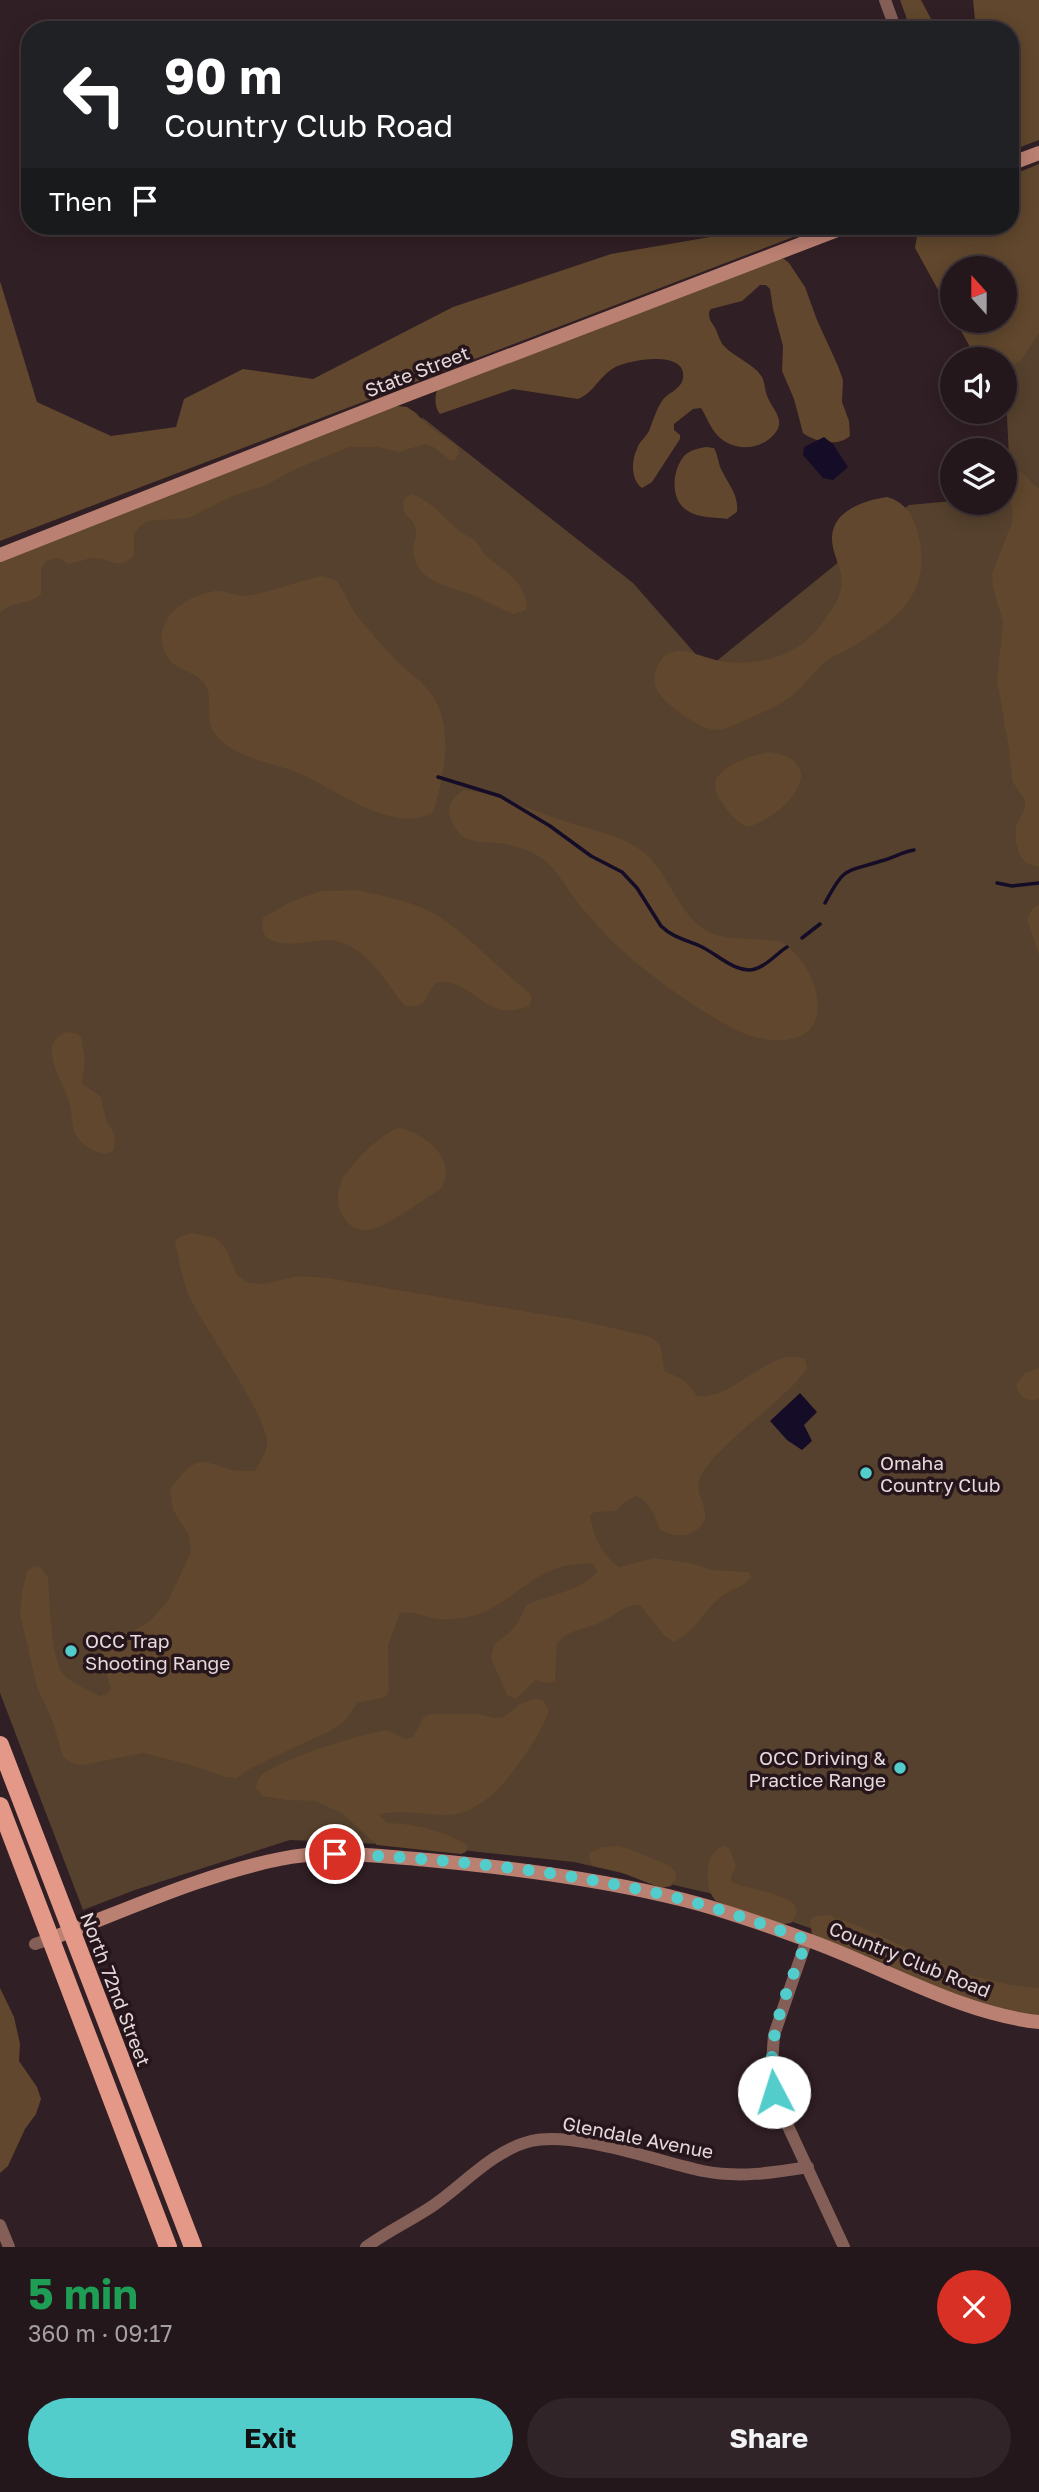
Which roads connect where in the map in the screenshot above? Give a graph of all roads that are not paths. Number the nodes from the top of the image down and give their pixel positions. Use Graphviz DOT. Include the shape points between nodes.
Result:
graph roads {
  1 [pos="885,0"];
  2 [pos="893,21"];
  3 [pos="1039,153"];
  4 [pos="1019,161"];
  5 [pos="825,235"];
  6 [pos="0,555"];
  7 [pos="0,1745"];
  8 [pos="0,1807"];
  9 [pos="71,1931"];
  10 [pos="807,1940"];
  11 [pos="43,1942"];
  12 [pos="1039,2022"];
  13 [pos="808,2167"];
  14 [pos="0,2225"];
  15 [pos="9,2247"];
  16 [pos="168,2247"];
  17 [pos="193,2247"];
  18 [pos="366,2247"];
  19 [pos="844,2247"];
  1 -- 2 [label="street"];
  3 -- 4 [label="street"];
  5 -- 6 [label="street, State Street"];
  7 -- 9 [label="main road, North 72nd Street"];
  8 -- 11 [label="main road"];
  9 -- 10 [label="street, Country Club Road" via="256,1865 335,1854 468,1864 608,1883 688,1901"];
  9 -- 11 [label="street, Country Club Road"];
  9 -- 17 [label="main road, North 72nd Street"];
  10 -- 12 [label="street, Country Club Road" via="959,2001"];
  10 -- 13 [label="street" via="774,2035 771,2063 780,2109"];
  11 -- 16 [label="main road"];
  13 -- 18 [label="street, Glendale Avenue" via="729,2174 577,2142 531,2141 499,2156"];
  13 -- 19 [label="street"];
  14 -- 15 [label="street"];
}
